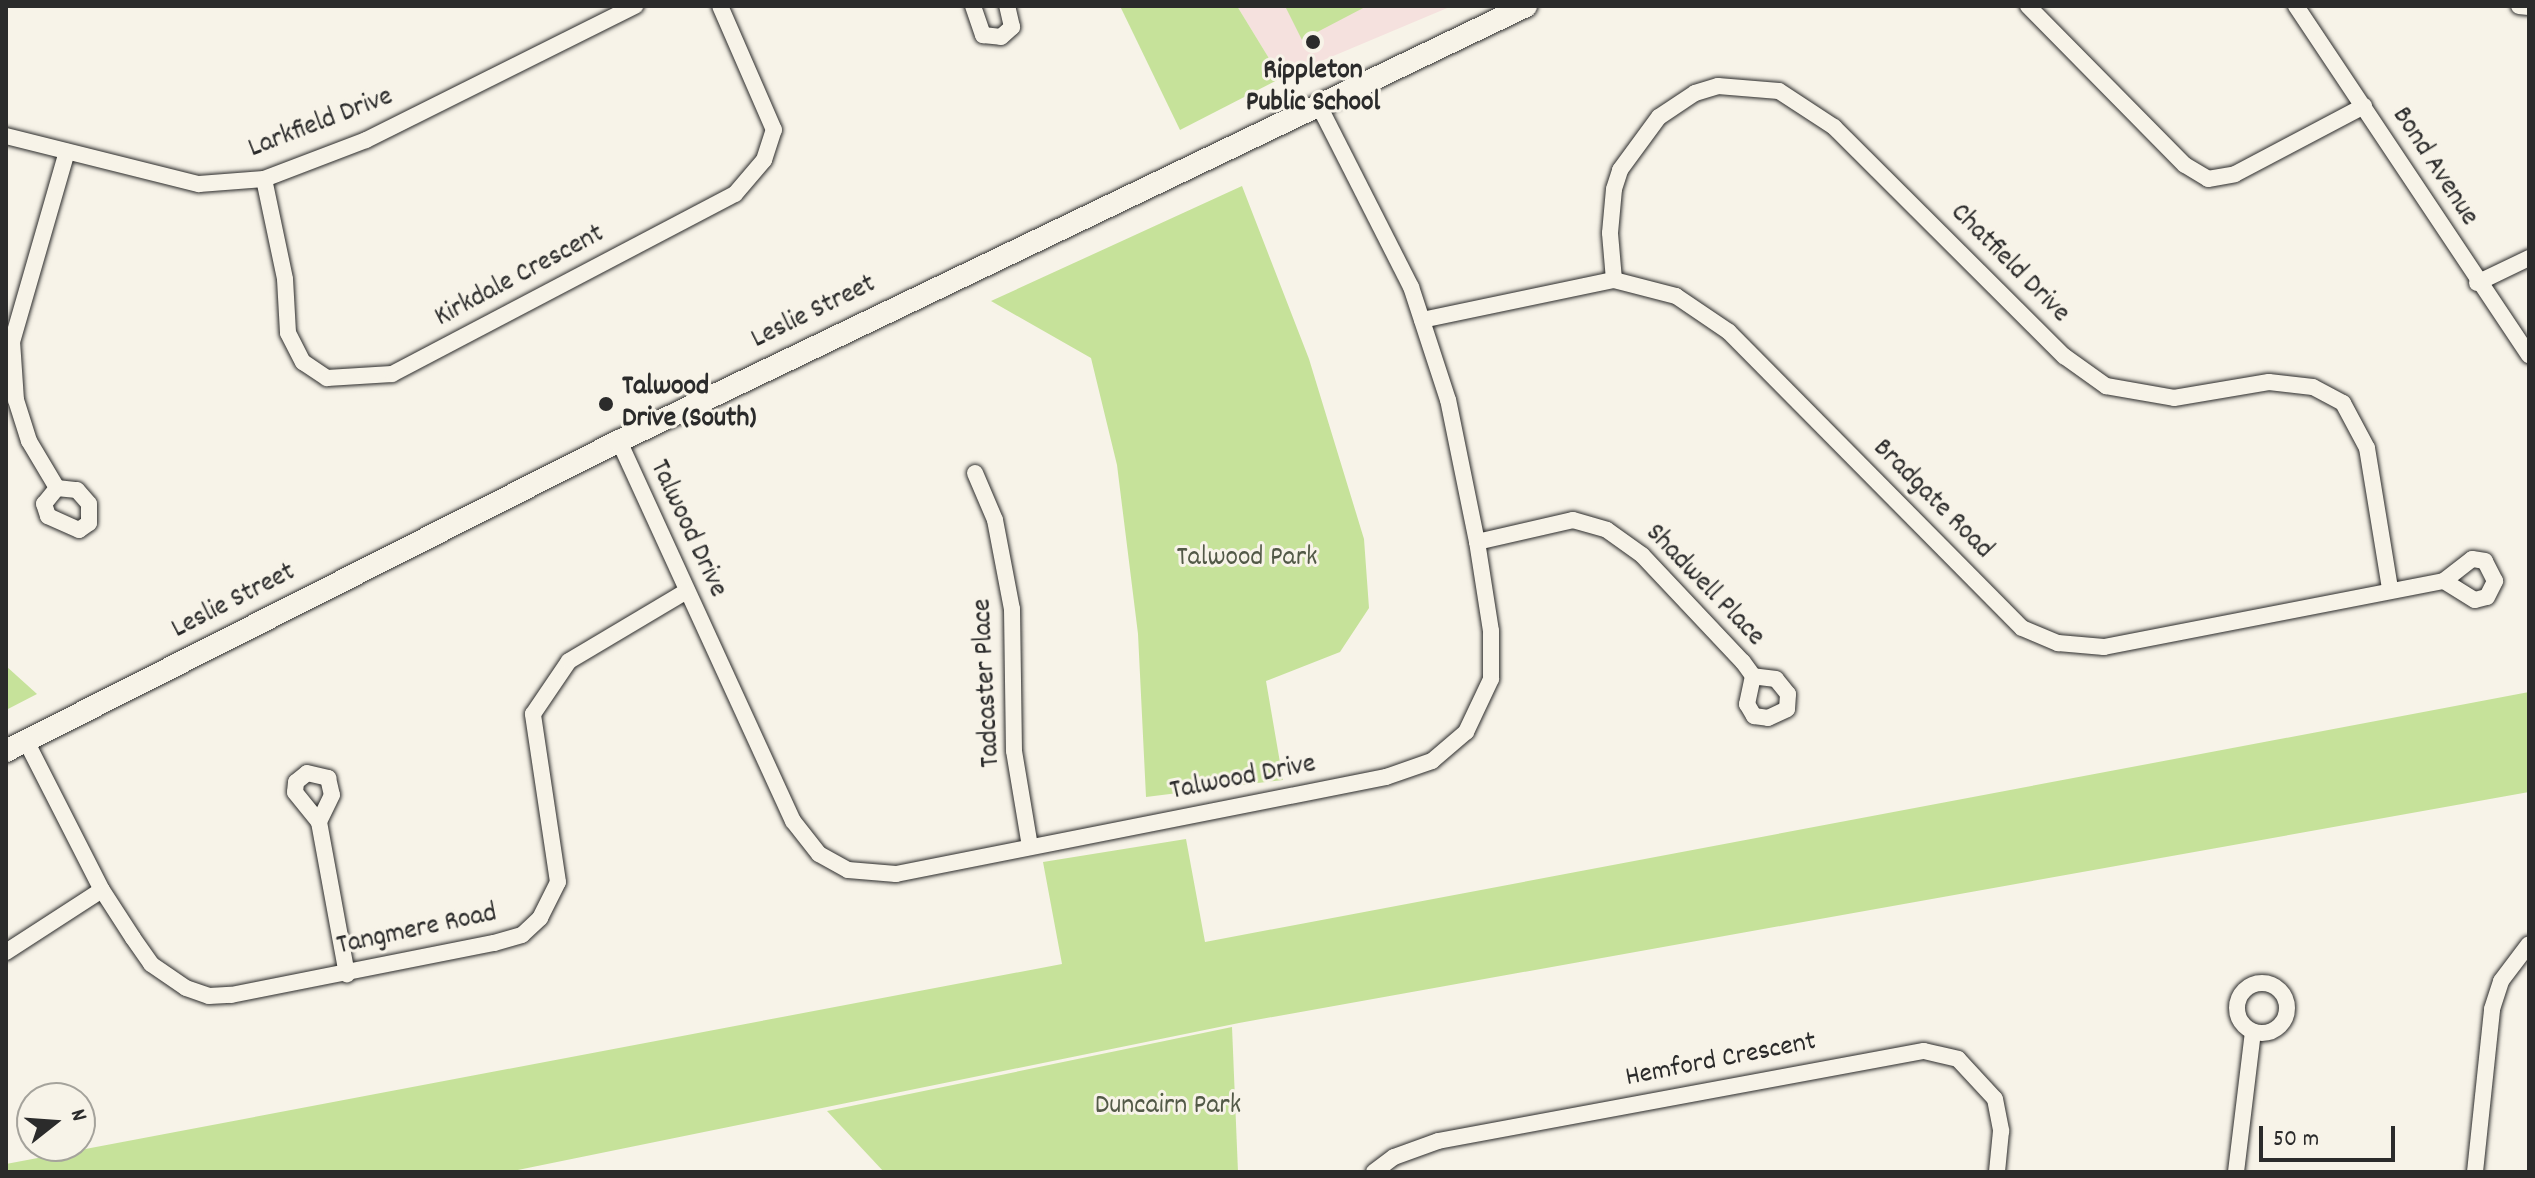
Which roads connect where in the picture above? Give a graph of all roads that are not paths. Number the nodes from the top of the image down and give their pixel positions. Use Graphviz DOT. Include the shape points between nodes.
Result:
graph roads {
  1 [pos="635,6"];
  2 [pos="720,6"];
  3 [pos="973,6"];
  4 [pos="1007,6"];
  5 [pos="1526,6"];
  6 [pos="2028,6"];
  7 [pos="2296,6"];
  8 [pos="2519,6"];
  9 [pos="2529,7"];
  10 [pos="1318,104"];
  11 [pos="2364,106"];
  12 [pos="6,136"];
  13 [pos="67,152"];
  14 [pos="264,179"];
  15 [pos="2529,258"];
  16 [pos="1614,280"];
  17 [pos="2477,283"];
  18 [pos="1422,320"];
  19 [pos="2529,356"];
  20 [pos="619,441"];
  21 [pos="975,473"];
  22 [pos="57,488"];
  23 [pos="1477,542"];
  24 [pos="2444,581"];
  25 [pos="2390,588"];
  26 [pos="687,591"];
  27 [pos="1753,676"];
  28 [pos="26,741"];
  29 [pos="6,751"];
  30 [pos="319,822"];
  31 [pos="1030,847"];
  32 [pos="102,890"];
  33 [pos="2529,944"];
  34 [pos="6,952"];
  35 [pos="347,974"];
  36 [pos="2253,1032"];
  37 [pos="1374,1172"];
  38 [pos="1997,1172"];
  39 [pos="2236,1172"];
  40 [pos="2475,1172"];
  1 -- 14 [label="street, Larkfield Drive" via="366,140"];
  2 -- 14 [label="street, Kirkdale Crescent" via="774,130 764,160 735,194 392,374 327,378 303,362 288,333 285,279"];
  3 -- 4 [label="street" via="983,35 1001,37 1012,27"];
  5 -- 10 [label="main road, Leslie Street"];
  6 -- 11 [label="street" via="2185,165 2208,179 2235,174"];
  7 -- 11 [label="street, Bond Avenue"];
  8 -- 9 [label="street"];
  10 -- 18 [label="street, Talwood Drive" via="1401,265"];
  10 -- 20 [label="main road, Leslie Street"];
  11 -- 17 [label="street, Bond Avenue"];
  12 -- 13 [label="street, Larkfield Drive"];
  13 -- 14 [label="street, Larkfield Drive" via="199,184"];
  13 -- 22 [label="street" via="12,342 20,414 29,441"];
  15 -- 17 [label="street"];
  16 -- 18 [label="street, Bradgate Road"];
  16 -- 25 [label="street, Bradgate Road" via="1676,296 1729,332 2022,628 2058,643 2104,647"];
  16 -- 25 [label="street, Chatfield Drive" via="1614,189 1620,170 1659,117 1695,93 1718,86 1779,91 1834,127 2064,356 2106,386 2174,398 2269,382 2313,387 2343,403 2367,448"];
  17 -- 19 [label="street, Bond Avenue"];
  18 -- 23 [label="street, Talwood Drive" via="1448,400"];
  20 -- 26 [label="street, Talwood Drive"];
  20 -- 28 [label="main road, Leslie Street"];
  21 -- 31 [label="street, Tadcaster Place" via="995,520 1012,609 1014,751"];
  23 -- 27 [label="street, Shadwell Place" via="1573,520 1607,530 1642,555"];
  23 -- 31 [label="street, Talwood Drive" via="1491,631 1491,679 1466,732 1432,761 1386,777"];
  24 -- 25 [label="street, Bradgate Road"];
  26 -- 31 [label="street, Talwood Drive" via="793,821 819,854 872,875"];
  26 -- 35 [label="street, Tangmere Road" via="569,661 533,714 558,863 558,882 540,918 522,935"];
  28 -- 29 [label="main road, Leslie Street"];
  28 -- 32 [label="street, Tangmere Road"];
  30 -- 35 [label="street"];
  32 -- 34 [label="street"];
  32 -- 35 [label="street, Tangmere Road" via="151,964 209,996"];
  33 -- 40 [label="street" via="2501,981 2492,1009"];
  36 -- 39 [label="street"];
  37 -- 38 [label="street, Hemford Crescent" via="1394,1157 1438,1141 1924,1051 1958,1059 1995,1099 2001,1131"];
}
